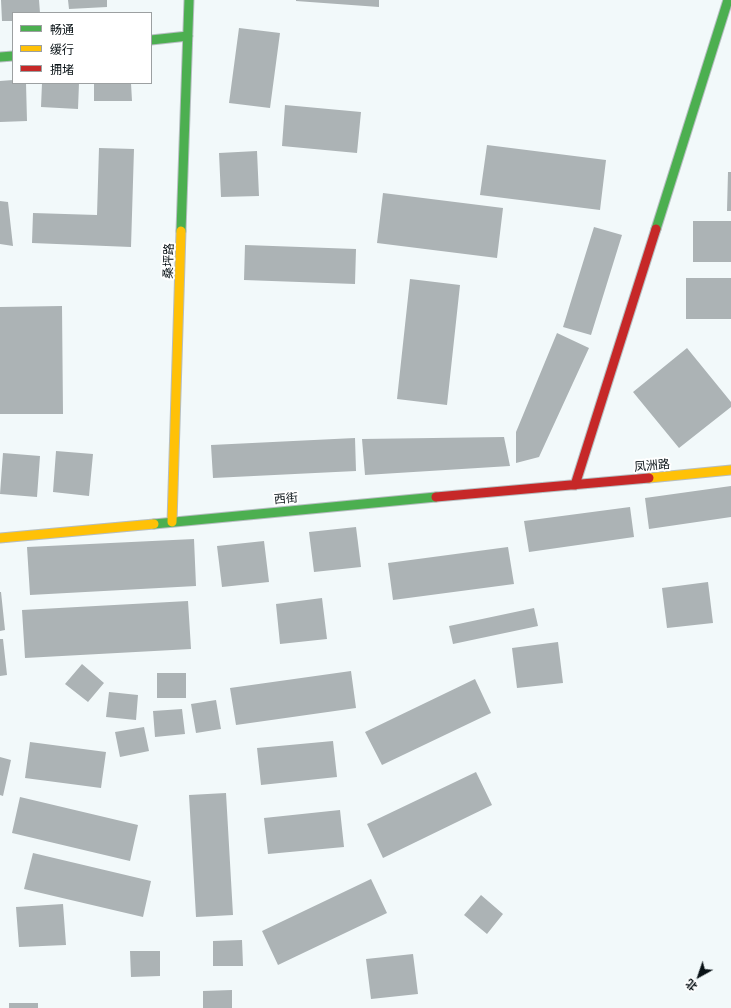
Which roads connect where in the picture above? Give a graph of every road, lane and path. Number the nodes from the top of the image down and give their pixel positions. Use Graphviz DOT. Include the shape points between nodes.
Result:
graph roads {
  1 [pos="189,0"];
  2 [pos="728,0"];
  3 [pos="188,36"];
  4 [pos="152,40"];
  5 [pos="12,56"];
  6 [pos="0,57"];
  7 [pos="731,470"];
  8 [pos="575,485"];
  9 [pos="172,522"];
  10 [pos="0,538"];
  1 -- 3 [label="street, 桑坪路"];
  2 -- 8 [label="street"];
  3 -- 4 [label="street"];
  3 -- 9 [label="street, 桑坪路"];
  5 -- 6 [label="street"];
  7 -- 8 [label="street, 凤洲路"];
  8 -- 9 [label="street, 西街"];
  9 -- 10 [label="street, 西街"];
}
